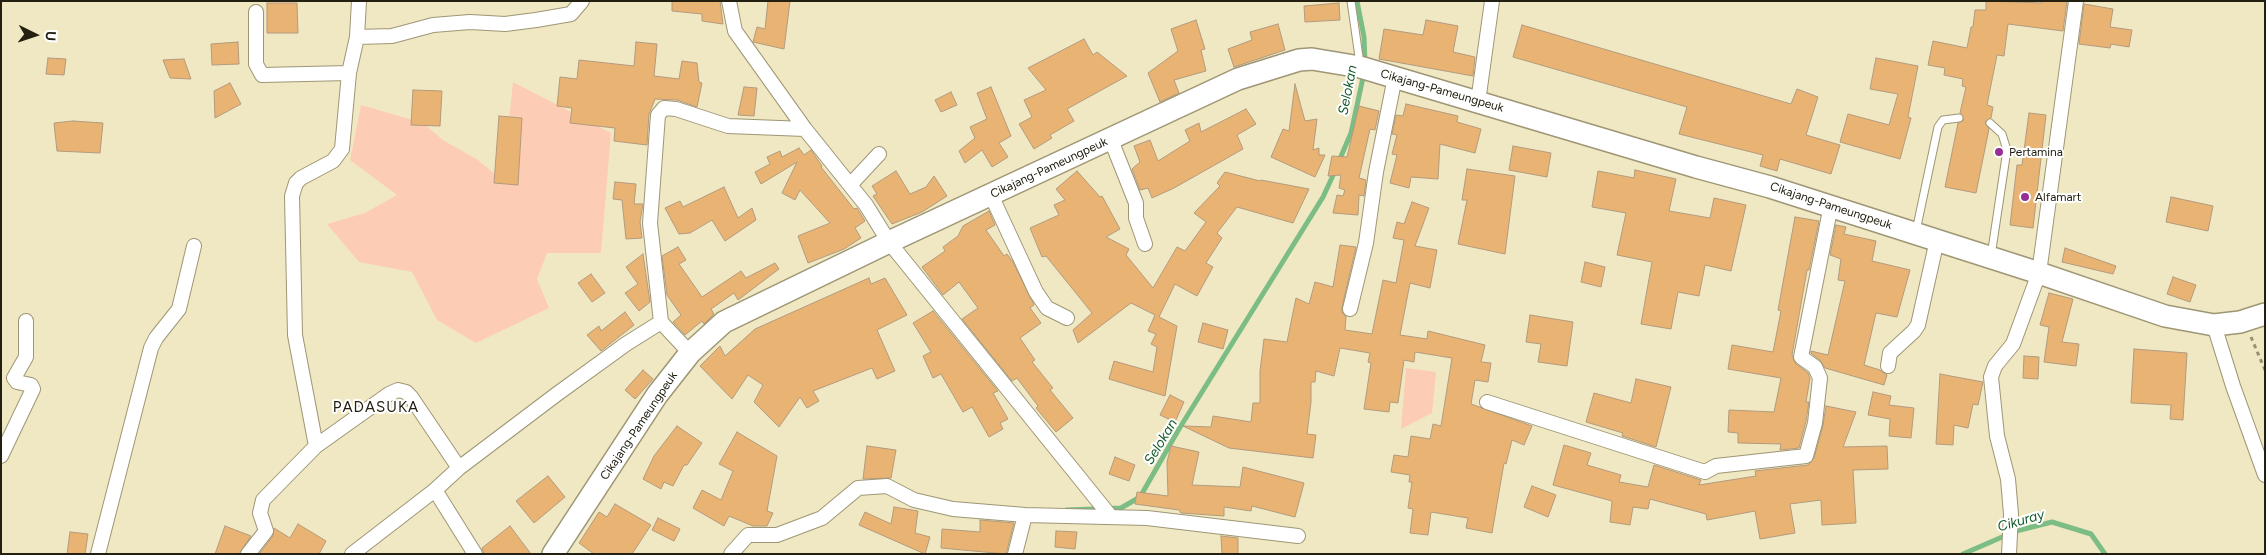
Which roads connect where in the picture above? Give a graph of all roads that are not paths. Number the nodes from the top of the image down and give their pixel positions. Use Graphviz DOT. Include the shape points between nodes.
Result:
graph roads {
  1 [pos="359,1"];
  2 [pos="582,1"];
  3 [pos="729,1"];
  4 [pos="1351,1"];
  5 [pos="1492,1"];
  6 [pos="2076,1"];
  7 [pos="256,12"];
  8 [pos="357,37"];
  9 [pos="1365,68"];
  10 [pos="349,73"];
  11 [pos="1395,77"];
  12 [pos="1478,102"];
  13 [pos="1959,118"];
  14 [pos="1990,123"];
  15 [pos="805,129"];
  16 [pos="1110,140"];
  17 [pos="879,154"];
  18 [pos="851,184"];
  19 [pos="991,194"];
  20 [pos="1831,205"];
  21 [pos="1916,234"];
  22 [pos="1937,240"];
  23 [pos="889,242"];
  24 [pos="1145,244"];
  25 [pos="194,246"];
  26 [pos="1990,258"];
  27 [pos="2039,273"];
  28 [pos="1350,309"];
  29 [pos="2255,317"];
  30 [pos="1067,318"];
  31 [pos="26,321"];
  32 [pos="661,322"];
  33 [pos="2214,325"];
  34 [pos="690,353"];
  35 [pos="1888,366"];
  36 [pos="1486,402"];
  37 [pos="316,446"];
  38 [pos="1,456"];
  39 [pos="459,468"];
  40 [pos="2265,475"];
  41 [pos="435,490"];
  42 [pos="1105,511"];
  43 [pos="1025,515"];
  44 [pos="1298,536"];
  45 [pos="98,554"];
  46 [pos="248,554"];
  47 [pos="352,554"];
  48 [pos="476,554"];
  49 [pos="553,554"];
  50 [pos="731,554"];
  51 [pos="1015,554"];
  52 [pos="2009,554"];
  1 -- 8 [label="street"];
  2 -- 8 [label="street" via="571,14 528,21 433,25 392,36"];
  3 -- 15 [label="street" via="735,31"];
  4 -- 9 [label="lane"];
  5 -- 12 [label="street"];
  6 -- 27 [label="street"];
  7 -- 10 [label="street" via="256,64 262,75"];
  8 -- 10 [label="street"];
  9 -- 11 [label="main road, Cikajang-Pameungpeuk"];
  9 -- 16 [label="main road, Cikajang-Pameungpeuk" via="1312,59 1287,62 1238,79"];
  10 -- 37 [label="street" via="343,140 338,156 333,162 301,178 292,196 296,341"];
  11 -- 12 [label="main road, Cikajang-Pameungpeuk"];
  11 -- 28 [label="street" via="1366,243"];
  12 -- 20 [label="main road, Cikajang-Pameungpeuk"];
  13 -- 21 [label="lane" via="1943,120 1938,127"];
  14 -- 26 [label="lane" via="2002,134 2007,150"];
  15 -- 18 [label="street"];
  15 -- 32 [label="street" via="728,126 664,108 658,115 650,223"];
  16 -- 19 [label="main road, Cikajang-Pameungpeuk"];
  16 -- 24 [label="street" via="1136,203 1136,218"];
  17 -- 18 [label="street"];
  18 -- 23 [label="street"];
  19 -- 23 [label="main road, Cikajang-Pameungpeuk"];
  19 -- 30 [label="street" via="1036,292 1047,308"];
  20 -- 21 [label="main road, Cikajang-Pameungpeuk"];
  20 -- 36 [label="street" via="1801,357 1815,367 1820,378 1815,423 1806,456 1716,466 1705,472"];
  21 -- 22 [label="main road, Cikajang-Pameungpeuk"];
  22 -- 26 [label="main road, Cikajang-Pameungpeuk"];
  22 -- 35 [label="street" via="1918,325 1890,352"];
  23 -- 34 [label="main road, Cikajang-Pameungpeuk" via="732,317"];
  23 -- 42 [label="street"];
  25 -- 45 [label="street" via="179,309 151,348"];
  26 -- 27 [label="main road, Cikajang-Pameungpeuk"];
  27 -- 33 [label="main road, Cikajang-Pameungpeuk" via="2165,316"];
  27 -- 52 [label="street" via="2013,344 1991,377 1997,436 2007,473"];
  29 -- 33 [label="main road, Cikajang-Pameungpeuk"];
  31 -- 38 [label="street" via="26,357 14,378 33,389"];
  32 -- 34 [label="street"];
  32 -- 39 [label="street" via="626,344"];
  33 -- 40 [label="street" via="2232,386"];
  34 -- 49 [label="main road, Cikajang-Pameungpeuk" via="657,395"];
  37 -- 39 [label="street" via="398,390 411,397"];
  37 -- 46 [label="street" via="263,500 260,512 266,531"];
  39 -- 41 [label="street"];
  41 -- 47 [label="street"];
  41 -- 48 [label="street"];
  42 -- 43 [label="street"];
  42 -- 44 [label="street"];
  43 -- 50 [label="street" via="953,509 914,500 887,486 858,488 822,518 777,534 748,535"];
  43 -- 51 [label="street"];
}
